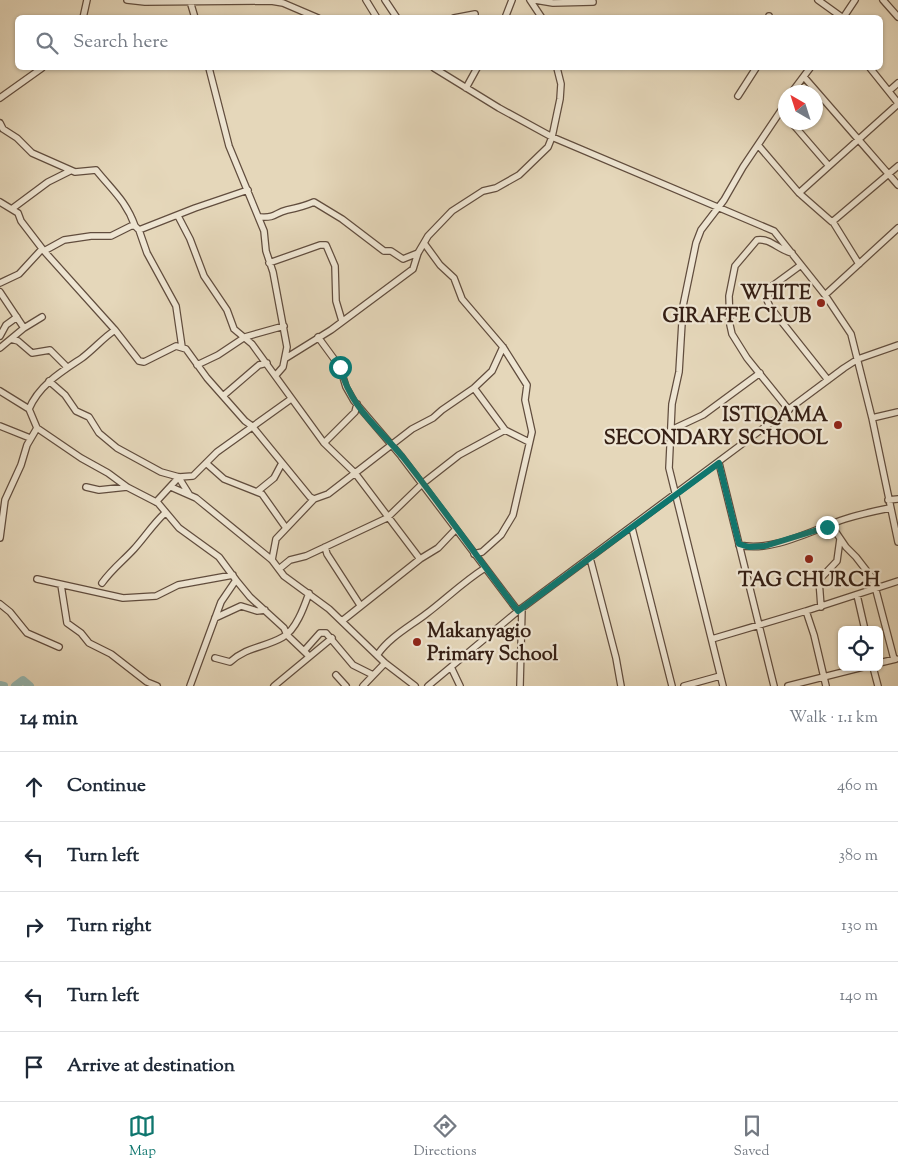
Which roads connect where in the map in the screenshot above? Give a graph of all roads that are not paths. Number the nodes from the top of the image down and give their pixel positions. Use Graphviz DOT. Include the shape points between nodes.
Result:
graph roads {
  1 [pos="87,0"];
  2 [pos="127,0"];
  3 [pos="181,0"];
  4 [pos="366,0"];
  5 [pos="385,0"];
  6 [pos="512,0"];
  7 [pos="530,0"];
  8 [pos="535,0"];
  9 [pos="818,0"];
  10 [pos="855,0"];
  11 [pos="884,0"];
  12 [pos="190,1"];
  13 [pos="593,2"];
  14 [pos="475,14"];
  15 [pos="83,15"];
  16 [pos="194,15"];
  17 [pos="310,15"];
  18 [pos="376,15"];
  19 [pos="395,15"];
  20 [pos="470,15"];
  21 [pos="507,15"];
  22 [pos="540,15"];
  23 [pos="839,15"];
  24 [pos="845,15"];
  25 [pos="898,17"];
  26 [pos="39,70"];
  27 [pos="209,70"];
  28 [pos="437,70"];
  29 [pos="476,70"];
  30 [pos="557,70"];
  31 [pos="755,70"];
  32 [pos="809,70"];
  33 [pos="872,70"];
  34 [pos="804,77"];
  35 [pos="898,83"];
  36 [pos="798,85"];
  37 [pos="466,88"];
  38 [pos="889,91"];
  39 [pos="738,96"];
  40 [pos="0,98"];
  41 [pos="898,103"];
  42 [pos="778,115"];
  43 [pos="0,123"];
  44 [pos="798,130"];
  45 [pos="552,137"];
  46 [pos="859,140"];
  47 [pos="758,145"];
  48 [pos="829,166"];
  49 [pos="898,166"];
  50 [pos="70,171"];
  51 [pos="889,174"];
  52 [pos="898,185"];
  53 [pos="248,190"];
  54 [pos="799,193"];
  55 [pos="0,202"];
  56 [pos="719,207"];
  57 [pos="13,208"];
  58 [pos="178,216"];
  59 [pos="260,217"];
  60 [pos="833,222"];
  61 [pos="137,228"];
  62 [pos="898,228"];
  63 [pos="424,243"];
  64 [pos="43,250"];
  65 [pos="792,252"];
  66 [pos="418,253"];
  67 [pos="269,263"];
  68 [pos="859,264"];
  69 [pos="801,265"];
  70 [pos="0,283"];
  71 [pos="0,292"];
  72 [pos="825,295"];
  73 [pos="17,316"];
  74 [pos="42,317"];
  75 [pos="342,321"];
  76 [pos="284,326"];
  77 [pos="24,328"];
  78 [pos="115,330"];
  79 [pos="0,336"];
  80 [pos="245,337"];
  81 [pos="318,337"];
  82 [pos="11,339"];
  83 [pos="898,345"];
  84 [pos="3,346"];
  85 [pos="182,347"];
  86 [pos="503,348"];
  87 [pos="286,358"];
  88 [pos="858,359"];
  89 [pos="267,363"];
  90 [pos="197,364"];
  91 [pos="67,367"];
  92 [pos="760,373"];
  93 [pos="276,375"];
  94 [pos="828,380"];
  95 [pos="50,381"];
  96 [pos="474,388"];
  97 [pos="0,391"];
  98 [pos="223,396"];
  99 [pos="291,399"];
  100 [pos="357,404"];
  101 [pos="29,409"];
  102 [pos="789,410"];
  103 [pos="898,412"];
  104 [pos="872,418"];
  105 [pos="0,426"];
  106 [pos="252,426"];
  107 [pos="37,428"];
  108 [pos="505,430"];
  109 [pos="670,430"];
  110 [pos="30,438"];
  111 [pos="529,442"];
  112 [pos="324,443"];
  113 [pos="391,446"];
  114 [pos="206,463"];
  115 [pos="282,463"];
  116 [pos="719,463"];
  117 [pos="278,470"];
  118 [pos="289,472"];
  119 [pos="355,474"];
  120 [pos="179,478"];
  121 [pos="422,484"];
  122 [pos="86,487"];
  123 [pos="127,487"];
  124 [pos="171,487"];
  125 [pos="258,491"];
  126 [pos="190,494"];
  127 [pos="675,495"];
  128 [pos="898,498"];
  129 [pos="314,499"];
  130 [pos="888,500"];
  131 [pos="156,502"];
  132 [pos="890,508"];
  133 [pos="165,513"];
  134 [pos="388,518"];
  135 [pos="831,526"];
  136 [pos="286,528"];
  137 [pos="632,528"];
  138 [pos="456,529"];
  139 [pos="0,538"];
  140 [pos="840,539"];
  141 [pos="898,542"];
  142 [pos="739,544"];
  143 [pos="325,547"];
  144 [pos="474,554"];
  145 [pos="590,558"];
  146 [pos="420,559"];
  147 [pos="272,560"];
  148 [pos="485,568"];
  149 [pos="279,569"];
  150 [pos="234,577"];
  151 [pos="37,579"];
  152 [pos="898,581"];
  153 [pos="102,583"];
  154 [pos="61,585"];
  155 [pos="877,589"];
  156 [pos="309,594"];
  157 [pos="857,595"];
  158 [pos="0,604"];
  159 [pos="360,605"];
  160 [pos="821,607"];
  161 [pos="265,610"];
  162 [pos="520,610"];
  163 [pos="806,612"];
  164 [pos="215,618"];
  165 [pos="342,621"];
  166 [pos="759,625"];
  167 [pos="864,626"];
  168 [pos="287,635"];
  169 [pos="332,638"];
  170 [pos="712,639"];
  171 [pos="59,647"];
  172 [pos="304,651"];
  173 [pos="378,654"];
  174 [pos="309,656"];
  175 [pos="216,658"];
  176 [pos="896,658"];
  177 [pos="883,662"];
  178 [pos="385,663"];
  179 [pos="451,667"];
  180 [pos="847,671"];
  181 [pos="874,671"];
  182 [pos="336,674"];
  183 [pos="373,676"];
  184 [pos="720,676"];
  185 [pos="824,677"];
  186 [pos="158,686"];
  187 [pos="190,686"];
  188 [pos="274,686"];
  189 [pos="346,686"];
  190 [pos="363,686"];
  191 [pos="415,686"];
  192 [pos="428,686"];
  193 [pos="460,686"];
  194 [pos="520,686"];
  195 [pos="621,686"];
  196 [pos="672,686"];
  197 [pos="684,686"];
  198 [pos="723,686"];
  199 [pos="774,686"];
  200 [pos="788,686"];
  201 [pos="826,686"];
  202 [pos="878,686"];
  1 -- 15 [label="street"];
  2 -- 3 [label="street"];
  3 -- 12 [label="street"];
  4 -- 18 [label="street"];
  5 -- 19 [label="street"];
  6 -- 21 [label="street"];
  7 -- 22 [label="street"];
  8 -- 13 [label="street"];
  9 -- 23 [label="street"];
  10 -- 24 [label="street"];
  11 -- 25 [label="street"];
  12 -- 16 [label="street"];
  12 -- 17 [label="street" via="271,1"];
  14 -- 20 [label="street"];
  26 -- 40 [label="street"];
  27 -- 53 [label="street" via="228,146"];
  28 -- 37 [label="street"];
  29 -- 37 [label="street"];
  30 -- 45 [label="street" via="561,92"];
  31 -- 39 [label="street"];
  32 -- 34 [label="street"];
  33 -- 38 [label="street"];
  34 -- 36 [label="street"];
  34 -- 46 [label="street"];
  35 -- 38 [label="street"];
  37 -- 45 [label="street"];
  38 -- 41 [label="street"];
  41 -- 46 [label="street"];
  42 -- 47 [label="street"];
  43 -- 50 [label="street" via="32,153"];
  44 -- 48 [label="street"];
  45 -- 56 [label="street"];
  45 -- 63 [label="street" via="543,153 519,175 496,188 483,191 452,211"];
  46 -- 48 [label="street"];
  46 -- 51 [label="street"];
  47 -- 54 [label="street"];
  47 -- 56 [label="street"];
  48 -- 54 [label="street"];
  49 -- 51 [label="street"];
  50 -- 57 [label="street" via="48,182"];
  50 -- 61 [label="street" via="96,170 120,195"];
  51 -- 52 [label="street"];
  51 -- 60 [label="street"];
  53 -- 58 [label="street"];
  53 -- 59 [label="street"];
  54 -- 60 [label="street"];
  55 -- 57 [label="street"];
  56 -- 65 [label="street" via="774,231"];
  56 -- 109 [label="street" via="701,230 688,278"];
  57 -- 64 [label="street"];
  58 -- 61 [label="street"];
  58 -- 80 [label="street" via="204,276 227,310 234,328"];
  59 -- 66 [label="street" via="273,218 284,211 314,202 342,218 384,251 391,251 401,259"];
  59 -- 67 [label="street"];
  60 -- 68 [label="street"];
  61 -- 64 [label="street" via="131,226 111,236 66,239"];
  61 -- 85 [label="street" via="176,306"];
  62 -- 68 [label="street"];
  63 -- 66 [label="street"];
  63 -- 86 [label="street" via="454,278 462,299"];
  64 -- 70 [label="street" via="19,274"];
  64 -- 78 [label="street"];
  65 -- 69 [label="street"];
  65 -- 92 [label="street" via="768,240 758,239 734,266 729,296 730,325 740,347"];
  66 -- 75 [label="street" via="413,269"];
  67 -- 75 [label="street" via="320,244 326,245 335,266 336,301"];
  67 -- 76 [label="street"];
  68 -- 72 [label="street"];
  69 -- 72 [label="street"];
  69 -- 94 [label="street" via="771,287 767,300"];
  71 -- 73 [label="street"];
  72 -- 88 [label="street" via="850,334"];
  73 -- 77 [label="street"];
  73 -- 79 [label="street"];
  74 -- 77 [label="street"];
  75 -- 81 [label="street"];
  76 -- 80 [label="street"];
  76 -- 87 [label="street"];
  77 -- 82 [label="street"];
  78 -- 85 [label="street" via="142,363 176,346"];
  78 -- 91 [label="street"];
  79 -- 84 [label="street"];
  80 -- 89 [label="street"];
  80 -- 90 [label="street"];
  81 -- 87 [label="street"];
  81 -- 100 [label="street" via="332,352 346,387"];
  82 -- 84 [label="street"];
  82 -- 91 [label="street" via="32,353 50,350"];
  83 -- 88 [label="street"];
  85 -- 90 [label="street"];
  86 -- 96 [label="street" via="492,371"];
  86 -- 111 [label="street" via="527,385 525,400 532,432"];
  87 -- 93 [label="street"];
  88 -- 94 [label="street"];
  88 -- 104 [label="street"];
  89 -- 93 [label="street"];
  89 -- 98 [label="street"];
  90 -- 98 [label="street"];
  91 -- 95 [label="street"];
  92 -- 102 [label="street"];
  92 -- 109 [label="street" via="703,415"];
  93 -- 99 [label="street"];
  94 -- 102 [label="street"];
  95 -- 101 [label="street"];
  95 -- 120 [label="street" via="76,411 89,416 104,439 133,458"];
  96 -- 108 [label="street"];
  96 -- 113 [label="street" via="433,418 412,428"];
  97 -- 101 [label="street"];
  98 -- 106 [label="street"];
  99 -- 106 [label="street"];
  99 -- 112 [label="street"];
  100 -- 112 [label="street" via="353,414"];
  100 -- 113 [label="street"];
  101 -- 107 [label="street"];
  102 -- 116 [label="street"];
  103 -- 104 [label="street"];
  104 -- 130 [label="street"];
  105 -- 110 [label="street"];
  106 -- 114 [label="street"];
  106 -- 115 [label="street"];
  107 -- 110 [label="street"];
  107 -- 123 [label="street"];
  108 -- 111 [label="street"];
  108 -- 121 [label="street" via="473,446"];
  109 -- 127 [label="street" via="670,468"];
  110 -- 139 [label="street" via="5,500"];
  111 -- 144 [label="street" via="519,491 506,529 482,552"];
  112 -- 119 [label="street"];
  113 -- 119 [label="street"];
  113 -- 121 [label="street"];
  114 -- 120 [label="street" via="193,476"];
  114 -- 125 [label="street" via="224,479"];
  115 -- 117 [label="street"];
  115 -- 118 [label="street"];
  116 -- 127 [label="street"];
  116 -- 142 [label="street"];
  117 -- 118 [label="street"];
  117 -- 125 [label="street" via="274,478"];
  118 -- 129 [label="street"];
  119 -- 129 [label="street" via="328,494"];
  119 -- 134 [label="street"];
  120 -- 124 [label="street"];
  120 -- 126 [label="street"];
  121 -- 134 [label="street"];
  121 -- 138 [label="street"];
  122 -- 123 [label="street" via="99,490"];
  123 -- 131 [label="street"];
  124 -- 126 [label="street"];
  124 -- 131 [label="street"];
  125 -- 136 [label="street"];
  126 -- 147 [label="street"];
  127 -- 137 [label="street"];
  127 -- 170 [label="street"];
  128 -- 130 [label="street"];
  129 -- 136 [label="street"];
  130 -- 132 [label="street"];
  131 -- 133 [label="street"];
  132 -- 135 [label="street" via="856,515"];
  132 -- 141 [label="street"];
  133 -- 150 [label="street" via="185,534 219,557"];
  133 -- 153 [label="street"];
  134 -- 143 [label="street"];
  134 -- 146 [label="street"];
  135 -- 140 [label="street"];
  135 -- 142 [label="street" via="765,546"];
  136 -- 147 [label="street" via="274,544"];
  137 -- 145 [label="street"];
  137 -- 196 [label="street"];
  138 -- 144 [label="street"];
  138 -- 146 [label="street" via="438,548"];
  140 -- 155 [label="street" via="870,573"];
  140 -- 160 [label="street" via="837,561 819,580"];
  142 -- 166 [label="street"];
  143 -- 149 [label="street" via="290,560"];
  143 -- 159 [label="street"];
  144 -- 148 [label="street"];
  145 -- 162 [label="street"];
  145 -- 195 [label="street"];
  146 -- 159 [label="street"];
  147 -- 149 [label="street"];
  148 -- 162 [label="street"];
  148 -- 173 [label="street" via="388,642"];
  149 -- 156 [label="street"];
  150 -- 154 [label="street" via="178,585 147,597 122,598"];
  150 -- 161 [label="street"];
  150 -- 164 [label="street"];
  151 -- 154 [label="street"];
  152 -- 155 [label="street"];
  154 -- 186 [label="street" via="67,623 89,643"];
  155 -- 157 [label="street"];
  155 -- 176 [label="street"];
  156 -- 165 [label="street"];
  156 -- 168 [label="street"];
  157 -- 160 [label="street"];
  157 -- 167 [label="street"];
  158 -- 171 [label="street" via="27,634"];
  159 -- 165 [label="street"];
  160 -- 163 [label="street"];
  161 -- 164 [label="street" via="242,606"];
  161 -- 168 [label="street"];
  162 -- 179 [label="street"];
  162 -- 194 [label="street"];
  163 -- 166 [label="street"];
  163 -- 185 [label="street"];
  164 -- 187 [label="street"];
  165 -- 173 [label="street"];
  166 -- 170 [label="street"];
  166 -- 199 [label="street"];
  168 -- 172 [label="street"];
  168 -- 175 [label="street" via="246,650 230,662"];
  169 -- 172 [label="street" via="320,633"];
  169 -- 174 [label="street"];
  169 -- 183 [label="street" via="353,665"];
  170 -- 184 [label="street"];
  172 -- 174 [label="street"];
  173 -- 178 [label="street"];
  174 -- 188 [label="street"];
  176 -- 177 [label="street"];
  178 -- 183 [label="street"];
  178 -- 191 [label="street"];
  179 -- 192 [label="street"];
  179 -- 193 [label="street"];
  180 -- 185 [label="street"];
  181 -- 202 [label="street"];
  182 -- 189 [label="street"];
  183 -- 190 [label="street"];
  184 -- 197 [label="street"];
  184 -- 198 [label="street"];
  185 -- 200 [label="street"];
  185 -- 201 [label="street"];
}
